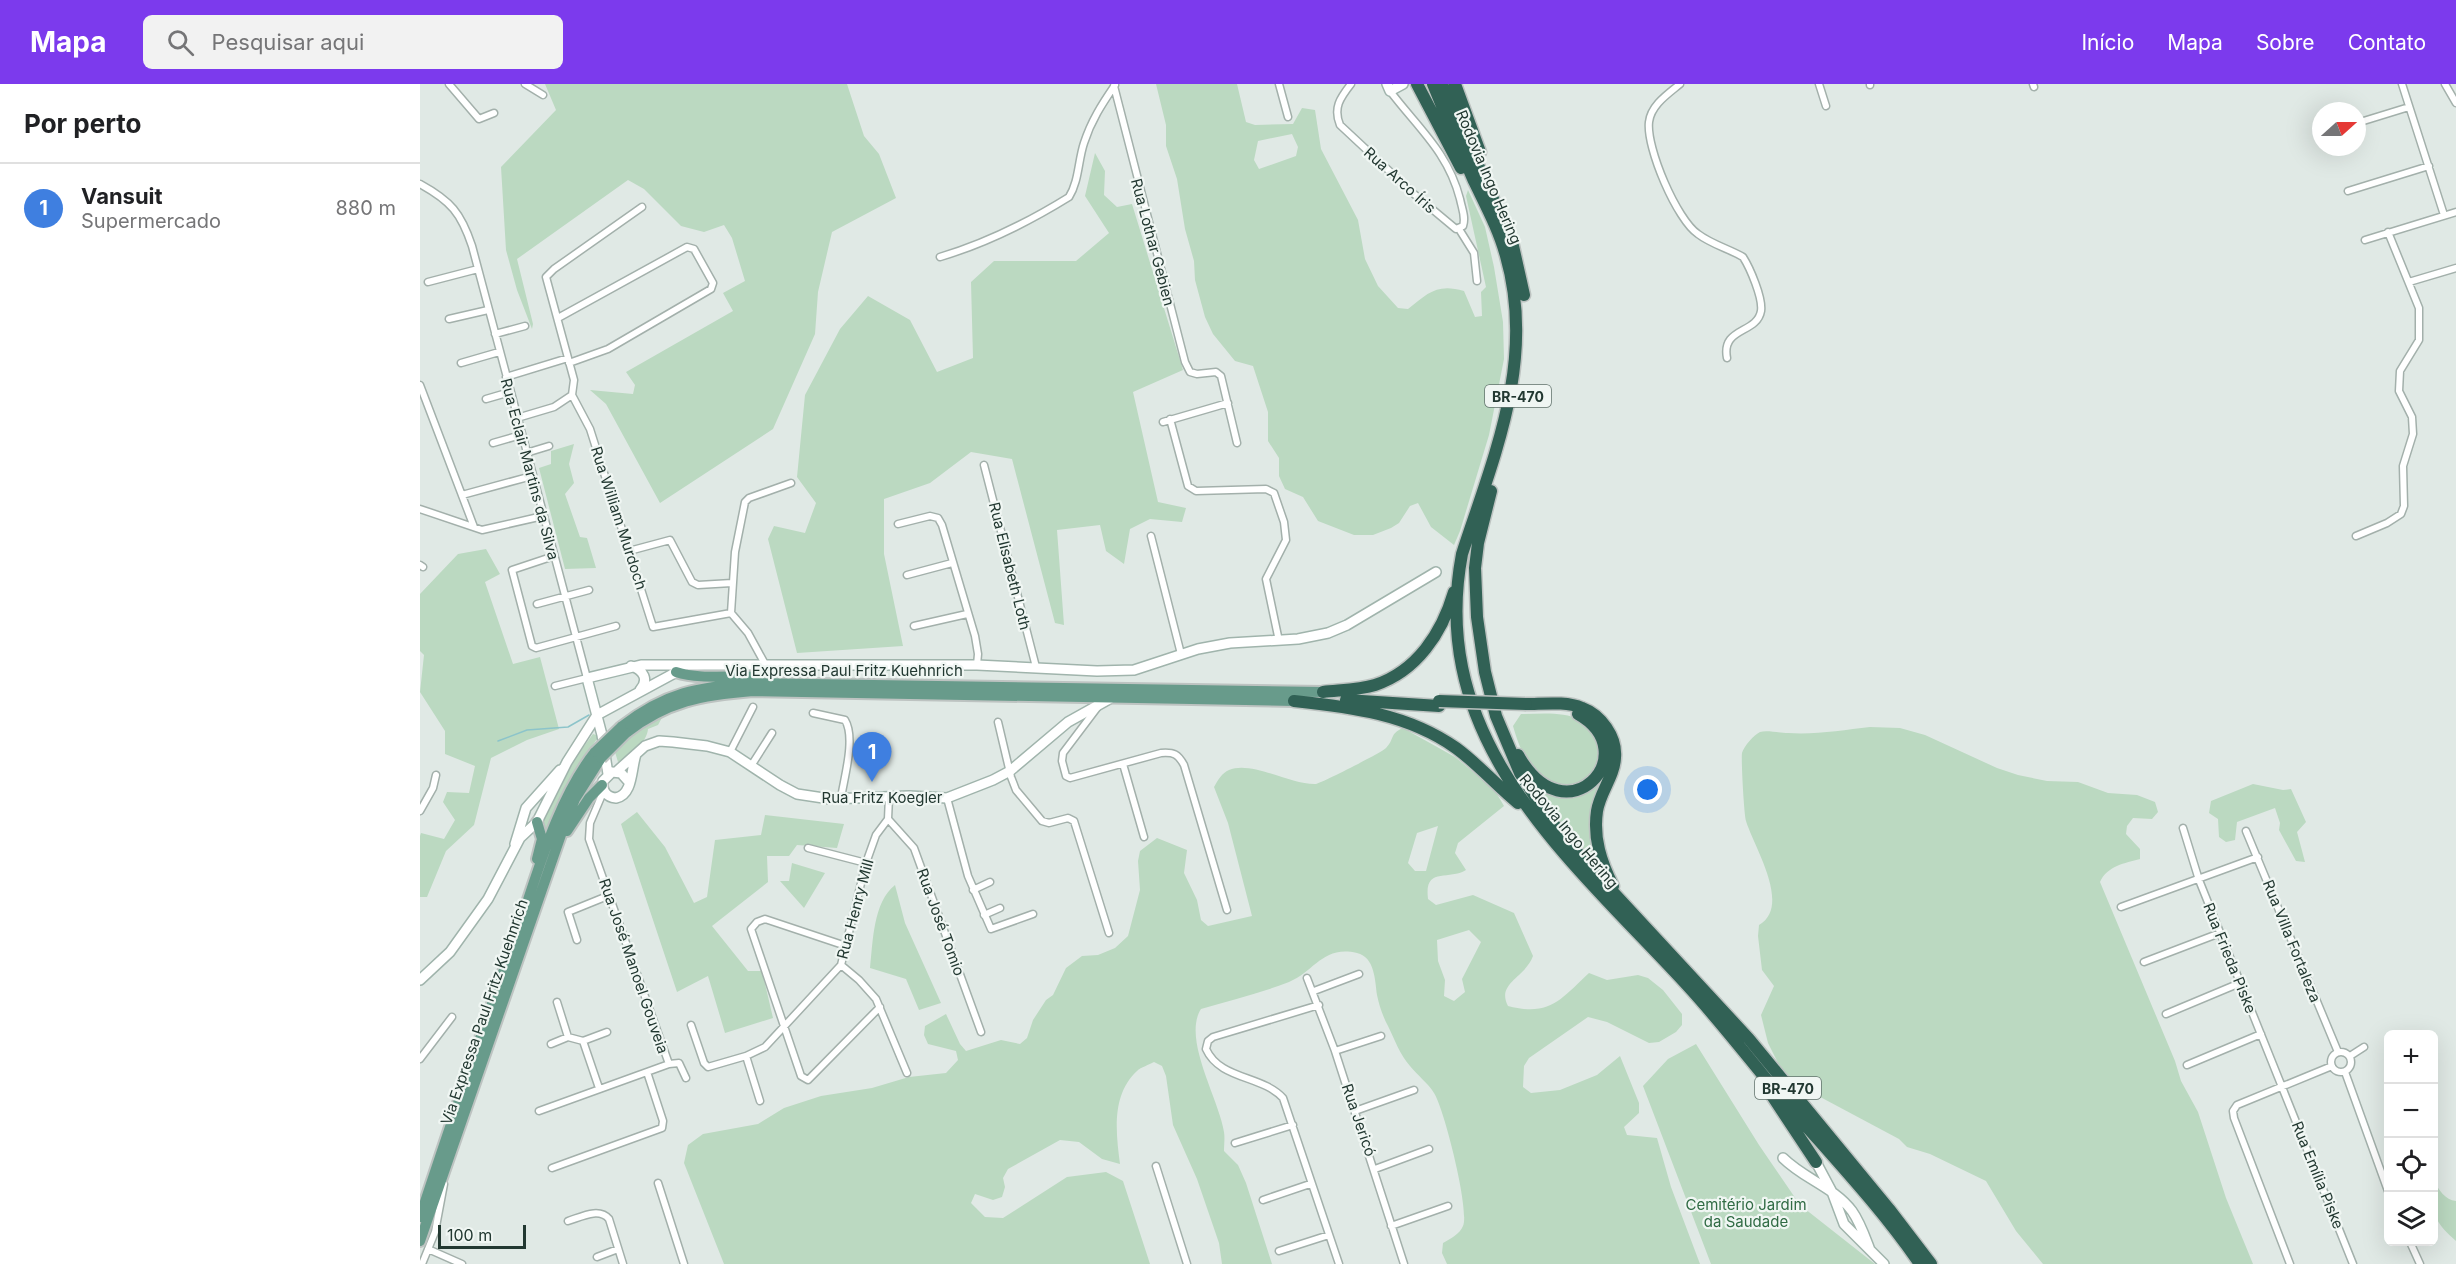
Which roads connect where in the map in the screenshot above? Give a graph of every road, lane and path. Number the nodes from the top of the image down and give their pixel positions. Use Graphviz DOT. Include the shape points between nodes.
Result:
graph roads {
  1 [pos="449,84"];
  2 [pos="525,84"];
  3 [pos="1279,84"];
  4 [pos="1351,84"];
  5 [pos="1403,84"];
  6 [pos="1415,84"];
  7 [pos="1433,84"];
  8 [pos="1442,84"];
  9 [pos="1455,84"];
  10 [pos="1680,84"];
  11 [pos="1819,84"];
  12 [pos="2402,84"];
  13 [pos="2445,84"];
  14 [pos="1114,85"];
  15 [pos="1389,88"];
  16 [pos="543,95"];
  17 [pos="2456,104"];
  18 [pos="1826,106"];
  19 [pos="2409,107"];
  20 [pos="494,113"];
  21 [pos="1288,117"];
  22 [pos="2366,120"];
  23 [pos="2429,166"];
  24 [pos="420,184"];
  25 [pos="2348,191"];
  26 [pos="1480,193"];
  27 [pos="642,207"];
  28 [pos="2456,212"];
  29 [pos="2444,215"];
  30 [pos="1460,229"];
  31 [pos="2388,232"];
  32 [pos="2366,240"];
  33 [pos="1513,246"];
  34 [pos="940,257"];
  35 [pos="2456,268"];
  36 [pos="478,269"];
  37 [pos="1477,281"];
  38 [pos="428,282"];
  39 [pos="2409,282"];
  40 [pos="488,310"];
  41 [pos="558,318"];
  42 [pos="449,319"];
  43 [pos="525,326"];
  44 [pos="495,334"];
  45 [pos="499,352"];
  46 [pos="1727,357"];
  47 [pos="568,360"];
  48 [pos="461,363"];
  49 [pos="506,377"];
  50 [pos="420,385"];
  51 [pos="510,393"];
  52 [pos="572,395"];
  53 [pos="486,399"];
  54 [pos="1228,403"];
  55 [pos="516,418"];
  56 [pos="1170,419"];
  57 [pos="1163,422"];
  58 [pos="521,435"];
  59 [pos="493,443"];
  60 [pos="1237,444"];
  61 [pos="549,446"];
  62 [pos="526,453"];
  63 [pos="984,465"];
  64 [pos="532,476"];
  65 [pos="791,483"];
  66 [pos="462,495"];
  67 [pos="420,509"];
  68 [pos="543,516"];
  69 [pos="897,524"];
  70 [pos="474,527"];
  71 [pos="1151,536"];
  72 [pos="2356,536"];
  73 [pos="629,551"];
  74 [pos="554,556"];
  75 [pos="952,563"];
  76 [pos="1436,572"];
  77 [pos="907,575"];
  78 [pos="1458,576"];
  79 [pos="732,583"];
  80 [pos="589,590"];
  81 [pos="565,597"];
  82 [pos="537,604"];
  83 [pos="731,613"];
  84 [pos="967,614"];
  85 [pos="616,626"];
  86 [pos="914,626"];
  87 [pos="576,637"];
  88 [pos="1279,641"];
  89 [pos="1181,654"];
  90 [pos="765,663"];
  91 [pos="693,664"];
  92 [pos="654,665"];
  93 [pos="977,665"];
  94 [pos="632,666"];
  95 [pos="1036,668"];
  96 [pos="676,672"];
  97 [pos="587,678"];
  98 [pos="795,682"];
  99 [pos="555,686"];
  100 [pos="1323,692"];
  101 [pos="637,693"];
  102 [pos="1114,696"];
  103 [pos="1294,701"];
  104 [pos="1100,704"];
  105 [pos="1439,704"];
  106 [pos="615,705"];
  107 [pos="1526,706"];
  108 [pos="753,707"];
  109 [pos="813,713"];
  110 [pos="597,715"];
  111 [pos="1496,716"];
  112 [pos="998,722"];
  113 [pos="623,730"];
  114 [pos="601,733"];
  115 [pos="772,733"];
  116 [pos="586,735"];
  117 [pos="637,752"];
  118 [pos="730,752"];
  119 [pos="598,755"];
  120 [pos="567,762"];
  121 [pos="1124,764"];
  122 [pos="750,766"];
  123 [pos="1010,771"];
  124 [pos="612,773"];
  125 [pos="436,776"];
  126 [pos="629,782"];
  127 [pos="606,791"];
  128 [pos="889,797"];
  129 [pos="841,798"];
  130 [pos="947,798"];
  131 [pos="533,799"];
  132 [pos="420,811"];
  133 [pos="888,819"];
  134 [pos="1538,821"];
  135 [pos="537,822"];
  136 [pos="2183,828"];
  137 [pos="2246,831"];
  138 [pos="1143,837"];
  139 [pos="520,838"];
  140 [pos="542,839"];
  141 [pos="557,847"];
  142 [pos="808,848"];
  143 [pos="514,852"];
  144 [pos="2258,857"];
  145 [pos="866,863"];
  146 [pos="2199,880"];
  147 [pos="990,882"];
  148 [pos="973,890"];
  149 [pos="609,895"];
  150 [pos="2121,907"];
  151 [pos="525,908"];
  152 [pos="1000,908"];
  153 [pos="1227,910"];
  154 [pos="1033,914"];
  155 [pos="984,915"];
  156 [pos="1637,918"];
  157 [pos="1109,933"];
  158 [pos="2220,933"];
  159 [pos="577,940"];
  160 [pos="846,946"];
  161 [pos="2144,962"];
  162 [pos="841,965"];
  163 [pos="1359,974"];
  164 [pos="1307,978"];
  165 [pos="420,980"];
  166 [pos="2240,983"];
  167 [pos="1314,991"];
  168 [pos="557,1002"];
  169 [pos="1319,1005"];
  170 [pos="880,1007"];
  171 [pos="2166,1014"];
  172 [pos="452,1017"];
  173 [pos="691,1025"];
  174 [pos="785,1028"];
  175 [pos="607,1032"];
  176 [pos="981,1032"];
  177 [pos="2261,1034"];
  178 [pos="1381,1036"];
  179 [pos="568,1037"];
  180 [pos="583,1041"];
  181 [pos="551,1044"];
  182 [pos="2364,1047"];
  183 [pos="1335,1051"];
  184 [pos="2338,1052"];
  185 [pos="746,1056"];
  186 [pos="2350,1056"];
  187 [pos="1749,1057"];
  188 [pos="420,1059"];
  189 [pos="669,1064"];
  190 [pos="2187,1065"];
  191 [pos="2332,1066"];
  192 [pos="647,1072"];
  193 [pos="2345,1072"];
  194 [pos="907,1073"];
  195 [pos="686,1078"];
  196 [pos="2283,1086"];
  197 [pos="600,1088"];
  198 [pos="1414,1090"];
  199 [pos="760,1101"];
  200 [pos="539,1111"];
  201 [pos="1355,1111"];
  202 [pos="1293,1125"];
  203 [pos="1235,1143"];
  204 [pos="1429,1149"];
  205 [pos="1783,1158"];
  206 [pos="1816,1161"];
  207 [pos="1156,1166"];
  208 [pos="552,1168"];
  209 [pos="1375,1169"];
  210 [pos="445,1174"];
  211 [pos="1802,1174"];
  212 [pos="2384,1180"];
  213 [pos="658,1182"];
  214 [pos="1310,1184"];
  215 [pos="1832,1192"];
  216 [pos="1263,1200"];
  217 [pos="1448,1206"];
  218 [pos="420,1216"];
  219 [pos="568,1221"];
  220 [pos="1391,1226"];
  221 [pos="1329,1234"];
  222 [pos="420,1241"];
  223 [pos="2412,1246"];
  224 [pos="428,1249"];
  225 [pos="618,1249"];
  226 [pos="1279,1251"];
  227 [pos="597,1257"];
  228 [pos="422,1264"];
  229 [pos="462,1264"];
  230 [pos="623,1264"];
  231 [pos="684,1264"];
  232 [pos="1187,1264"];
  233 [pos="1338,1264"];
  234 [pos="1404,1264"];
  235 [pos="1884,1264"];
  236 [pos="1920,1264"];
  237 [pos="1931,1264"];
  238 [pos="2290,1264"];
  239 [pos="2354,1264"];
  240 [pos="2420,1264"];
  1 -- 20 [label="street" via="479,119"];
  2 -- 16 [label="street"];
  3 -- 21 [label="street"];
  4 -- 30 [label="street, Rua Arco Íris" via="1338,103 1340,125 1413,194 1456,230"];
  5 -- 15 [label="street"];
  6 -- 26 [label="highway" via="1447,144"];
  7 -- 26 [label="highway, Rodovia Ingo Hering / BR-470"];
  8 -- 33 [label="highway, Rodovia Ingo Hering / BR-470"];
  9 -- 33 [label="highway"];
  10 -- 46 [label="street" via="1658,103 1649,121 1651,141 1674,204 1698,235 1743,257 1761,302 1756,321 1727,341"];
  11 -- 18 [label="street"];
  12 -- 19 [label="street"];
  13 -- 17 [label="street"];
  14 -- 34 [label="street" via="1096,112 1069,197 1012,231"];
  14 -- 54 [label="street, Rua Lothar Gebien" via="1185,362 1190,372 1216,372 1221,376"];
  15 -- 30 [label="street, Rua Arco Íris" via="1430,137 1455,183 1465,217"];
  19 -- 22 [label="street"];
  19 -- 23 [label="street"];
  23 -- 25 [label="street"];
  23 -- 29 [label="street"];
  24 -- 36 [label="street, Rua Eclair Martins da Silva" via="453,206 465,224"];
  26 -- 78 [label="highway, Rodovia Ingo Hering / BR-470" via="1506,255 1517,302 1518,340 1510,398"];
  27 -- 41 [label="street" via="546,278"];
  28 -- 29 [label="street"];
  29 -- 31 [label="street"];
  30 -- 37 [label="street" via="1474,253"];
  31 -- 32 [label="street"];
  31 -- 39 [label="street"];
  33 -- 111 [label="highway, Rodovia Ingo Hering / BR-470" via="1524,293 1521,383 1483,519 1475,568 1479,636"];
  35 -- 39 [label="street"];
  36 -- 38 [label="street"];
  36 -- 40 [label="street, Rua Eclair Martins da Silva"];
  39 -- 72 [label="street" via="2420,321 2419,340 2400,372 2399,391 2414,427 2403,466 2404,506 2401,514 2387,523"];
  40 -- 42 [label="street"];
  40 -- 44 [label="street, Rua Eclair Martins da Silva"];
  41 -- 47 [label="street"];
  41 -- 47 [label="street" via="687,247 694,249 713,284 711,289 608,349"];
  43 -- 44 [label="street"];
  44 -- 45 [label="street, Rua Eclair Martins da Silva"];
  45 -- 48 [label="street"];
  45 -- 49 [label="street, Rua Eclair Martins da Silva"];
  47 -- 49 [label="street"];
  47 -- 52 [label="street" via="574,380"];
  49 -- 51 [label="street, Rua Eclair Martins da Silva"];
  50 -- 66 [label="street"];
  51 -- 53 [label="street"];
  51 -- 55 [label="street, Rua Eclair Martins da Silva"];
  52 -- 55 [label="street" via="554,407"];
  52 -- 73 [label="street, Rua William Murdoch" via="590,429"];
  54 -- 56 [label="street"];
  54 -- 60 [label="street"];
  55 -- 58 [label="street, Rua Eclair Martins da Silva"];
  56 -- 57 [label="street"];
  56 -- 88 [label="street" via="1192,489 1266,489 1274,493 1286,540 1266,579"];
  58 -- 59 [label="street"];
  58 -- 62 [label="street, Rua Eclair Martins da Silva"];
  61 -- 62 [label="street"];
  62 -- 64 [label="street, Rua Eclair Martins da Silva"];
  63 -- 95 [label="street, Rua Elisabeth Loth"];
  64 -- 66 [label="street"];
  64 -- 68 [label="street, Rua Eclair Martins da Silva"];
  65 -- 79 [label="street" via="745,502"];
  66 -- 70 [label="street"];
  67 -- 70 [label="street"];
  68 -- 70 [label="street" via="489,530"];
  68 -- 74 [label="street, Rua Eclair Martins da Silva"];
  69 -- 75 [label="street" via="930,516 938,518"];
  71 -- 89 [label="street"];
  73 -- 79 [label="street" via="670,540 692,582"];
  73 -- 83 [label="street, Rua William Murdoch" via="653,627"];
  74 -- 81 [label="street, Rua Eclair Martins da Silva"];
  74 -- 87 [label="street" via="512,570 530,644 536,648"];
  75 -- 77 [label="street"];
  75 -- 84 [label="street"];
  76 -- 88 [label="street" via="1347,625 1328,633"];
  78 -- 100 [label="highway" via="1444,621 1421,656 1375,685"];
  78 -- 134 [label="highway, Rodovia Ingo Hering / BR-470" via="1460,651 1477,720 1508,781"];
  79 -- 83 [label="street"];
  80 -- 81 [label="street"];
  81 -- 82 [label="street"];
  81 -- 87 [label="street, Rua Eclair Martins da Silva"];
  83 -- 90 [label="street"];
  84 -- 86 [label="street"];
  84 -- 93 [label="street" via="978,654"];
  85 -- 87 [label="street"];
  87 -- 97 [label="street, Rua Eclair Martins da Silva"];
  88 -- 89 [label="street" via="1219,645"];
  89 -- 95 [label="street" via="1134,670"];
  90 -- 91 [label="street"];
  90 -- 93 [label="street"];
  91 -- 92 [label="street"];
  91 -- 96 [label="street"];
  92 -- 94 [label="street"];
  92 -- 96 [label="street"];
  93 -- 95 [label="street"];
  94 -- 97 [label="street"];
  94 -- 101 [label="street" via="645,677"];
  96 -- 98 [label="main road"];
  96 -- 101 [label="street"];
  97 -- 99 [label="street"];
  97 -- 110 [label="street, Rua Eclair Martins da Silva"];
  98 -- 100 [label="main road, Via Expressa Paul Fritz Kuehnrich"];
  98 -- 113 [label="main road, Via Expressa Paul Fritz Kuehnrich" via="701,687 656,703"];
  100 -- 105 [label="highway"];
  101 -- 106 [label="street"];
  102 -- 103 [label="main road, Via Expressa Paul Fritz Kuehnrich"];
  102 -- 104 [label="street, Rua Fritz Koegler"];
  102 -- 113 [label="main road, Via Expressa Paul Fritz Kuehnrich" via="723,693 660,710"];
  103 -- 105 [label="highway"];
  103 -- 134 [label="highway" via="1378,713 1432,734 1457,748"];
  104 -- 121 [label="street" via="1063,753 1064,772 1070,778"];
  104 -- 123 [label="street, Rua Fritz Koegler" via="1068,722"];
  105 -- 107 [label="highway, bridge"];
  106 -- 110 [label="street"];
  106 -- 114 [label="street"];
  107 -- 111 [label="highway" via="1579,715 1595,728 1605,751 1593,781 1572,791 1548,788 1523,763"];
  107 -- 156 [label="highway" via="1581,707 1610,733 1616,758 1598,809 1597,842 1610,881"];
  108 -- 118 [label="street"];
  109 -- 129 [label="street" via="845,720 849,726"];
  110 -- 114 [label="street, Rua Eclair Martins da Silva"];
  110 -- 116 [label="street"];
  111 -- 156 [label="highway, Rodovia Ingo Hering / BR-470" via="1520,773 1538,803"];
  112 -- 123 [label="street"];
  113 -- 119 [label="main road, Via Expressa Paul Fritz Kuehnrich, bridge"];
  114 -- 116 [label="street" via="594,730"];
  114 -- 124 [label="street, Rua Eclair Martins da Silva"];
  115 -- 122 [label="street"];
  116 -- 120 [label="street"];
  117 -- 118 [label="street, Rua Fritz Koegler" via="659,741"];
  117 -- 124 [label="street, Rua Fritz Koegler"];
  117 -- 126 [label="street"];
  118 -- 122 [label="street, Rua Fritz Koegler"];
  119 -- 141 [label="main road, Via Expressa Paul Fritz Kuehnrich" via="575,798"];
  119 -- 151 [label="main road, Via Expressa Paul Fritz Kuehnrich" via="568,794"];
  120 -- 131 [label="street"];
  120 -- 135 [label="street"];
  121 -- 138 [label="street"];
  121 -- 153 [label="street" via="1161,753 1179,756"];
  122 -- 129 [label="street, Rua Fritz Koegler" via="797,794"];
  123 -- 130 [label="street, Rua Fritz Koegler"];
  123 -- 157 [label="street" via="1016,790 1042,821 1074,821"];
  124 -- 126 [label="street" via="625,775"];
  124 -- 127 [label="street"];
  125 -- 132 [label="street"];
  126 -- 127 [label="street" via="621,797"];
  127 -- 141 [label="main road" via="589,798"];
  127 -- 149 [label="street, Rua José Manoel Gouveia" via="590,823 590,839"];
  128 -- 129 [label="street, Rua Fritz Koegler"];
  128 -- 130 [label="street, Rua Fritz Koegler"];
  128 -- 133 [label="street, Rua Henry Mill"];
  130 -- 148 [label="street"];
  131 -- 135 [label="street"];
  131 -- 143 [label="street" via="521,819"];
  133 -- 145 [label="street, Rua Henry Mill" via="876,835"];
  133 -- 176 [label="street, Rua José Tomio" via="914,848"];
  134 -- 187 [label="highway, Rodovia Ingo Hering / BR-470"];
  135 -- 139 [label="street"];
  135 -- 140 [label="main road"];
  136 -- 146 [label="street, Rua Frieda Piske"];
  137 -- 144 [label="street, Rua Villa Fortaleza"];
  139 -- 140 [label="street" via="534,834"];
  139 -- 143 [label="street"];
  140 -- 151 [label="main road"];
  141 -- 210 [label="main road, Via Expressa Paul Fritz Kuehnrich"];
  142 -- 145 [label="street"];
  143 -- 165 [label="street" via="488,899 450,952"];
  144 -- 146 [label="street"];
  144 -- 184 [label="street, Rua Villa Fortaleza"];
  145 -- 160 [label="street, Rua Henry Mill"];
  146 -- 150 [label="street"];
  146 -- 158 [label="street, Rua Frieda Piske"];
  147 -- 148 [label="street"];
  148 -- 155 [label="street"];
  149 -- 159 [label="street" via="568,912"];
  149 -- 189 [label="street, Rua José Manoel Gouveia"];
  151 -- 218 [label="main road, Via Expressa Paul Fritz Kuehnrich"];
  152 -- 155 [label="street"];
  154 -- 155 [label="street" via="991,929"];
  156 -- 237 [label="highway, Rodovia Ingo Hering / BR-470" via="1749,1039"];
  158 -- 161 [label="street"];
  158 -- 166 [label="street, Rua Frieda Piske"];
  160 -- 162 [label="street, Rua Henry Mill"];
  160 -- 174 [label="street" via="765,919 751,929"];
  162 -- 170 [label="street"];
  162 -- 174 [label="street, Rua Henry Mill"];
  163 -- 167 [label="street"];
  164 -- 167 [label="street, Rua Jericó"];
  166 -- 171 [label="street"];
  166 -- 177 [label="street, Rua Frieda Piske"];
  167 -- 169 [label="street, Rua Jericó"];
  168 -- 179 [label="street"];
  169 -- 183 [label="street, Rua Jericó"];
  169 -- 202 [label="street" via="1214,1037 1206,1049 1214,1061 1278,1093"];
  170 -- 174 [label="street" via="808,1080 801,1076"];
  170 -- 194 [label="street"];
  172 -- 188 [label="street"];
  173 -- 185 [label="street, Rua Henry Mill" via="708,1067"];
  174 -- 185 [label="street, Rua Henry Mill" via="765,1047"];
  175 -- 180 [label="street"];
  177 -- 190 [label="street"];
  177 -- 196 [label="street, Rua Frieda Piske"];
  178 -- 183 [label="street"];
  179 -- 180 [label="street"];
  179 -- 181 [label="street"];
  180 -- 197 [label="street"];
  182 -- 186 [label="street"];
  183 -- 201 [label="street, Rua Jericó"];
  184 -- 186 [label="street"];
  184 -- 191 [label="street" via="2332,1056"];
  185 -- 199 [label="street"];
  186 -- 193 [label="street" via="2352,1063"];
  187 -- 206 [label="highway"];
  187 -- 236 [label="highway, Rodovia Ingo Hering / BR-470"];
  189 -- 192 [label="street, Rua José Manoel Gouveia"];
  189 -- 195 [label="street" via="679,1063"];
  191 -- 193 [label="street"];
  191 -- 196 [label="street"];
  192 -- 197 [label="street, Rua José Manoel Gouveia"];
  192 -- 208 [label="street" via="662,1128"];
  193 -- 212 [label="street"];
  196 -- 238 [label="street" via="2237,1105 2233,1111"];
  196 -- 239 [label="street, Rua Emília Piske"];
  197 -- 200 [label="street, Rua José Manoel Gouveia"];
  198 -- 201 [label="street"];
  201 -- 209 [label="street, Rua Jericó"];
  202 -- 203 [label="street"];
  202 -- 214 [label="street"];
  204 -- 209 [label="street"];
  205 -- 211 [label="street"];
  206 -- 211 [label="street" via="1812,1171"];
  206 -- 215 [label="street"];
  207 -- 232 [label="street"];
  209 -- 220 [label="street, Rua Jericó"];
  210 -- 222 [label="main road, Via Expressa Paul Fritz Kuehnrich"];
  210 -- 224 [label="street" via="441,1211"];
  211 -- 215 [label="street"];
  213 -- 231 [label="street"];
  214 -- 216 [label="street"];
  214 -- 221 [label="street"];
  215 -- 235 [label="street" via="1853,1212 1870,1250"];
  217 -- 220 [label="street"];
  219 -- 225 [label="street" via="598,1212 604,1214"];
  220 -- 234 [label="street, Rua Jericó"];
  221 -- 226 [label="street"];
  221 -- 233 [label="street"];
  223 -- 240 [label="street"];
  224 -- 228 [label="street"];
  224 -- 229 [label="street"];
  225 -- 227 [label="street"];
  225 -- 230 [label="street"];
}
